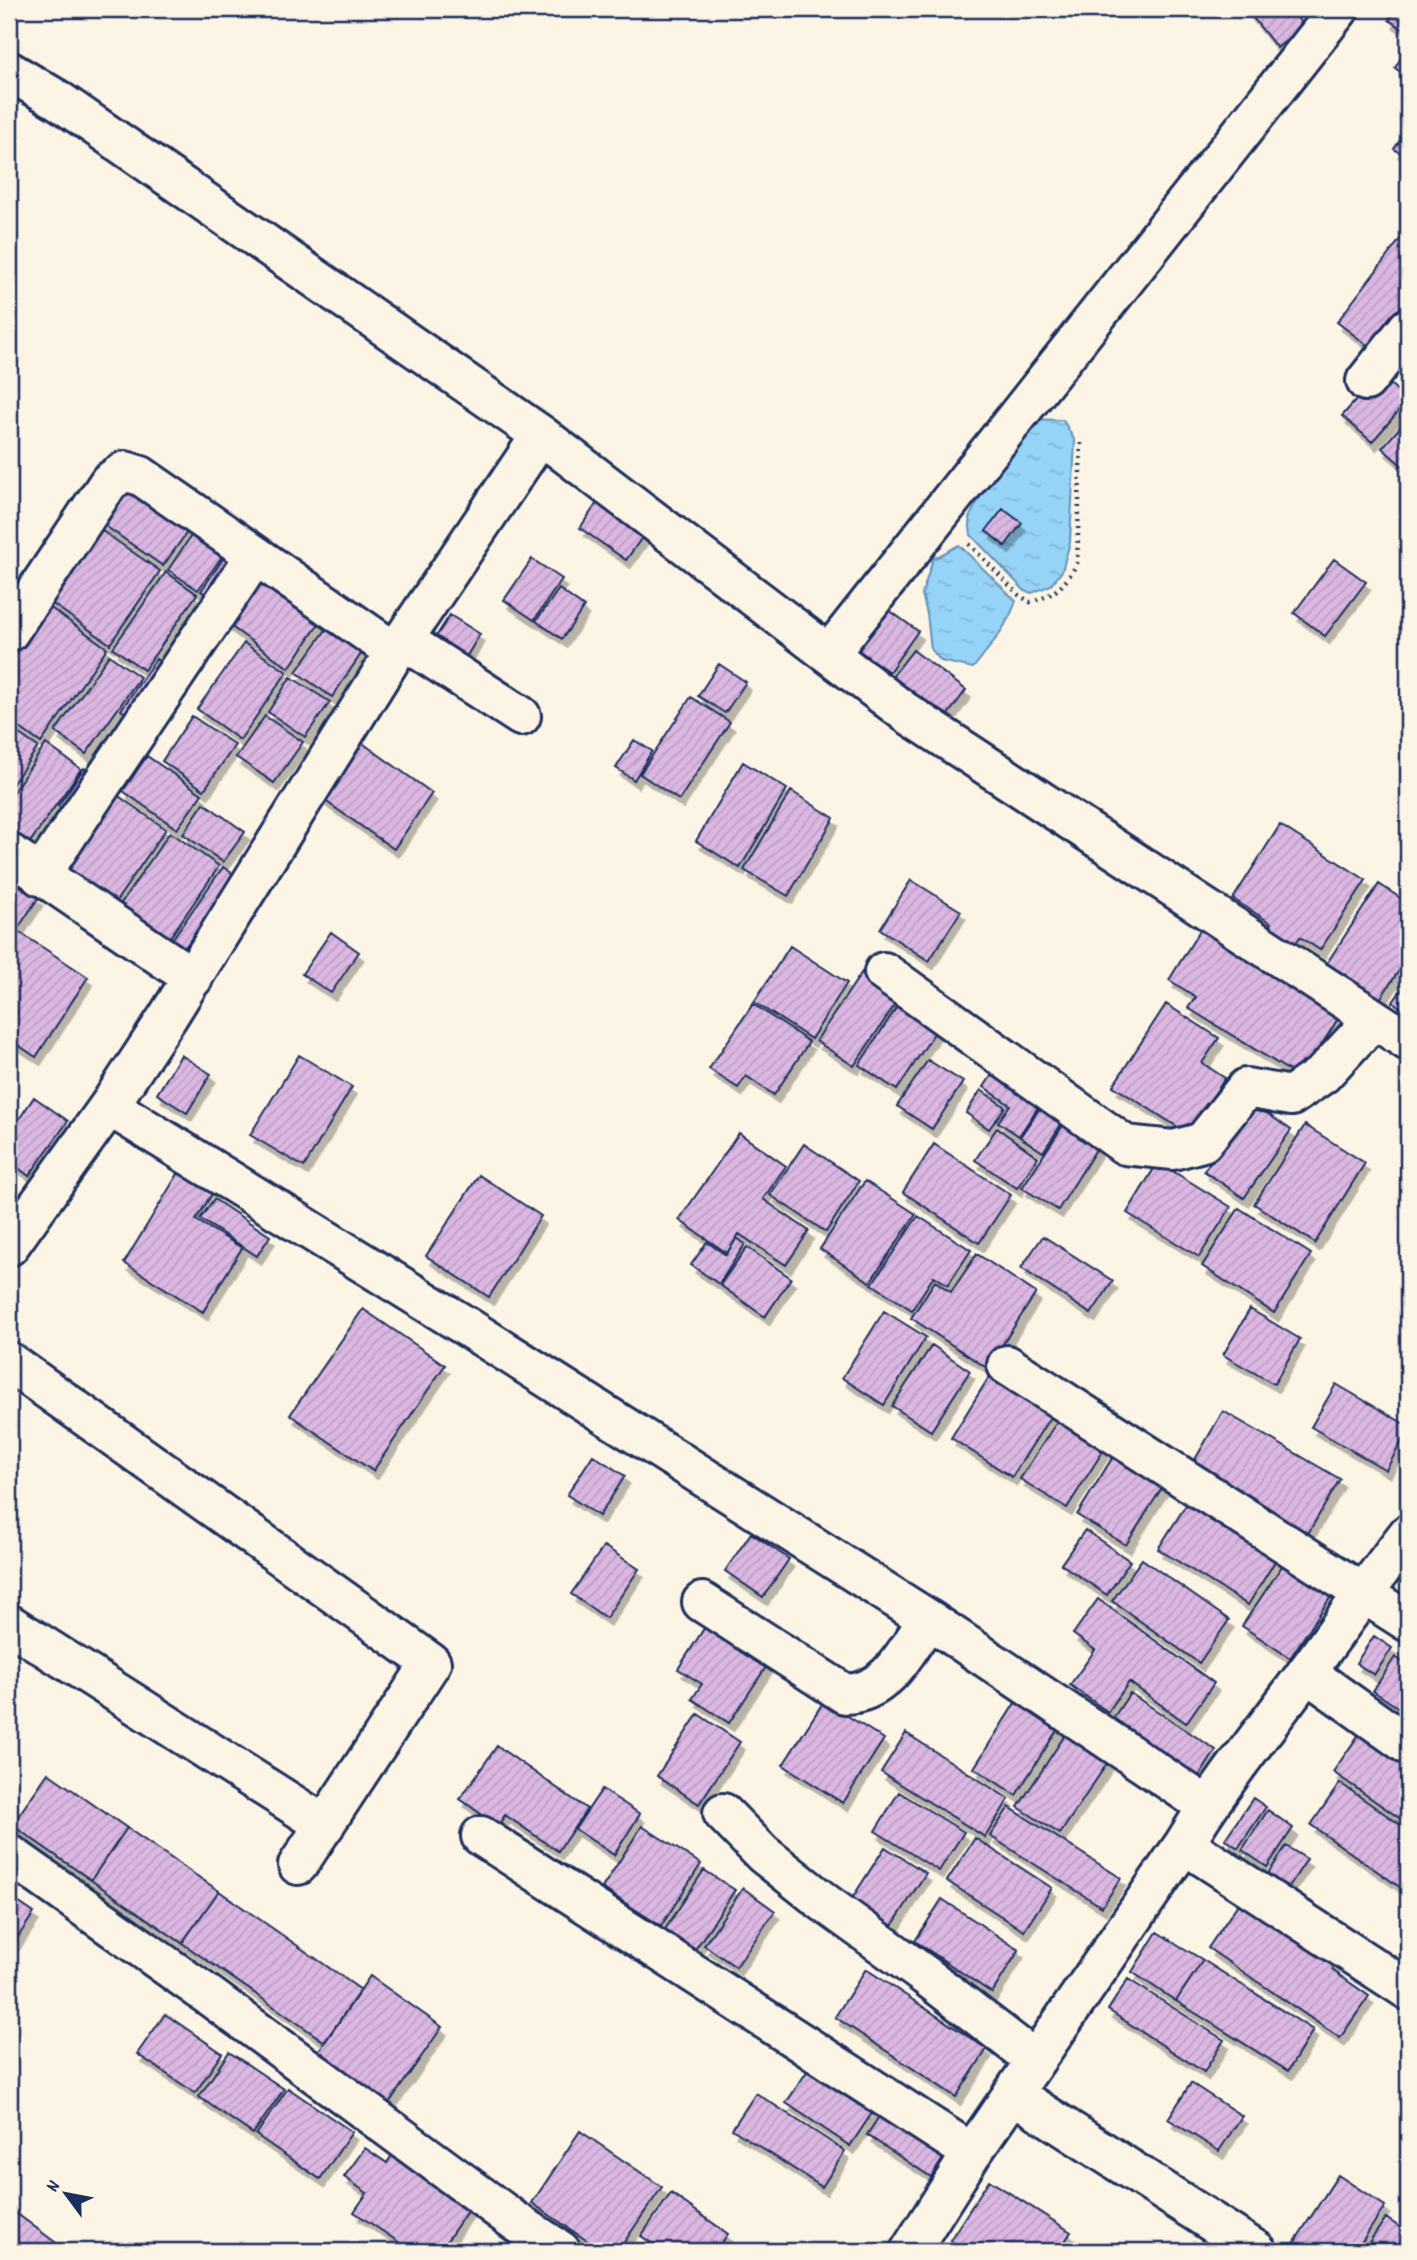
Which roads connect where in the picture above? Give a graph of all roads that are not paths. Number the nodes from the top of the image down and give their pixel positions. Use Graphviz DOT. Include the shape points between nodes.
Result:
graph roads {
  1 [pos="1339,9"];
  2 [pos="9,71"];
  3 [pos="1408,328"];
  4 [pos="1366,381"];
  5 [pos="541,435"];
  6 [pos="255,556"];
  7 [pos="9,632"];
  8 [pos="399,646"];
  9 [pos="829,654"];
  10 [pos="521,716"];
  11 [pos="9,853"];
  12 [pos="40,876"];
  13 [pos="884,972"];
  14 [pos="194,978"];
  15 [pos="1373,1020"];
  16 [pos="1408,1041"];
  17 [pos="109,1106"];
  18 [pos="9,1246"];
  19 [pos="9,1362"];
  20 [pos="1007,1365"];
  21 [pos="1408,1534"];
  22 [pos="1363,1591"];
  23 [pos="702,1602"];
  24 [pos="928,1619"];
  25 [pos="1408,1622"];
  26 [pos="9,1624"];
  27 [pos="1307,1673"];
  28 [pos="1408,1745"];
  29 [pos="1207,1806"];
  30 [pos="723,1813"];
  31 [pos="325,1825"];
  32 [pos="481,1836"];
  33 [pos="1184,1844"];
  34 [pos="9,1854"];
  35 [pos="298,1865"];
  36 [pos="1408,1990"];
  37 [pos="1035,2060"];
  38 [pos="1013,2094"];
  39 [pos="972,2154"];
  40 [pos="561,2251"];
  41 [pos="910,2251"];
  42 [pos="1257,2251"];
  1 -- 9 [label="street"];
  2 -- 5 [label="street" via="58,100"];
  3 -- 4 [label="street"];
  5 -- 8 [label="street"];
  5 -- 9 [label="street"];
  6 -- 7 [label="street" via="141,476 125,471 109,482"];
  6 -- 8 [label="street"];
  6 -- 12 [label="street"];
  8 -- 10 [label="street"];
  8 -- 14 [label="street"];
  9 -- 15 [label="street" via="905,712"];
  11 -- 12 [label="street"];
  12 -- 14 [label="street"];
  13 -- 15 [label="street" via="1125,1145 1173,1150 1203,1142 1245,1088 1290,1096 1323,1074"];
  14 -- 17 [label="street"];
  15 -- 16 [label="street"];
  17 -- 18 [label="street"];
  17 -- 24 [label="street"];
  19 -- 31 [label="street" via="431,1663"];
  20 -- 22 [label="street"];
  21 -- 22 [label="street"];
  22 -- 25 [label="street"];
  22 -- 27 [label="street"];
  23 -- 24 [label="street" via="845,1694 860,1694 880,1684"];
  24 -- 29 [label="street"];
  26 -- 31 [label="street"];
  27 -- 28 [label="street"];
  27 -- 29 [label="street"];
  29 -- 33 [label="street"];
  30 -- 37 [label="street" via="763,1854"];
  31 -- 35 [label="street"];
  32 -- 39 [label="street"];
  33 -- 36 [label="street"];
  33 -- 37 [label="street"];
  34 -- 40 [label="street"];
  37 -- 38 [label="street"];
  38 -- 39 [label="street"];
  38 -- 42 [label="street"];
  39 -- 41 [label="street"];
}
